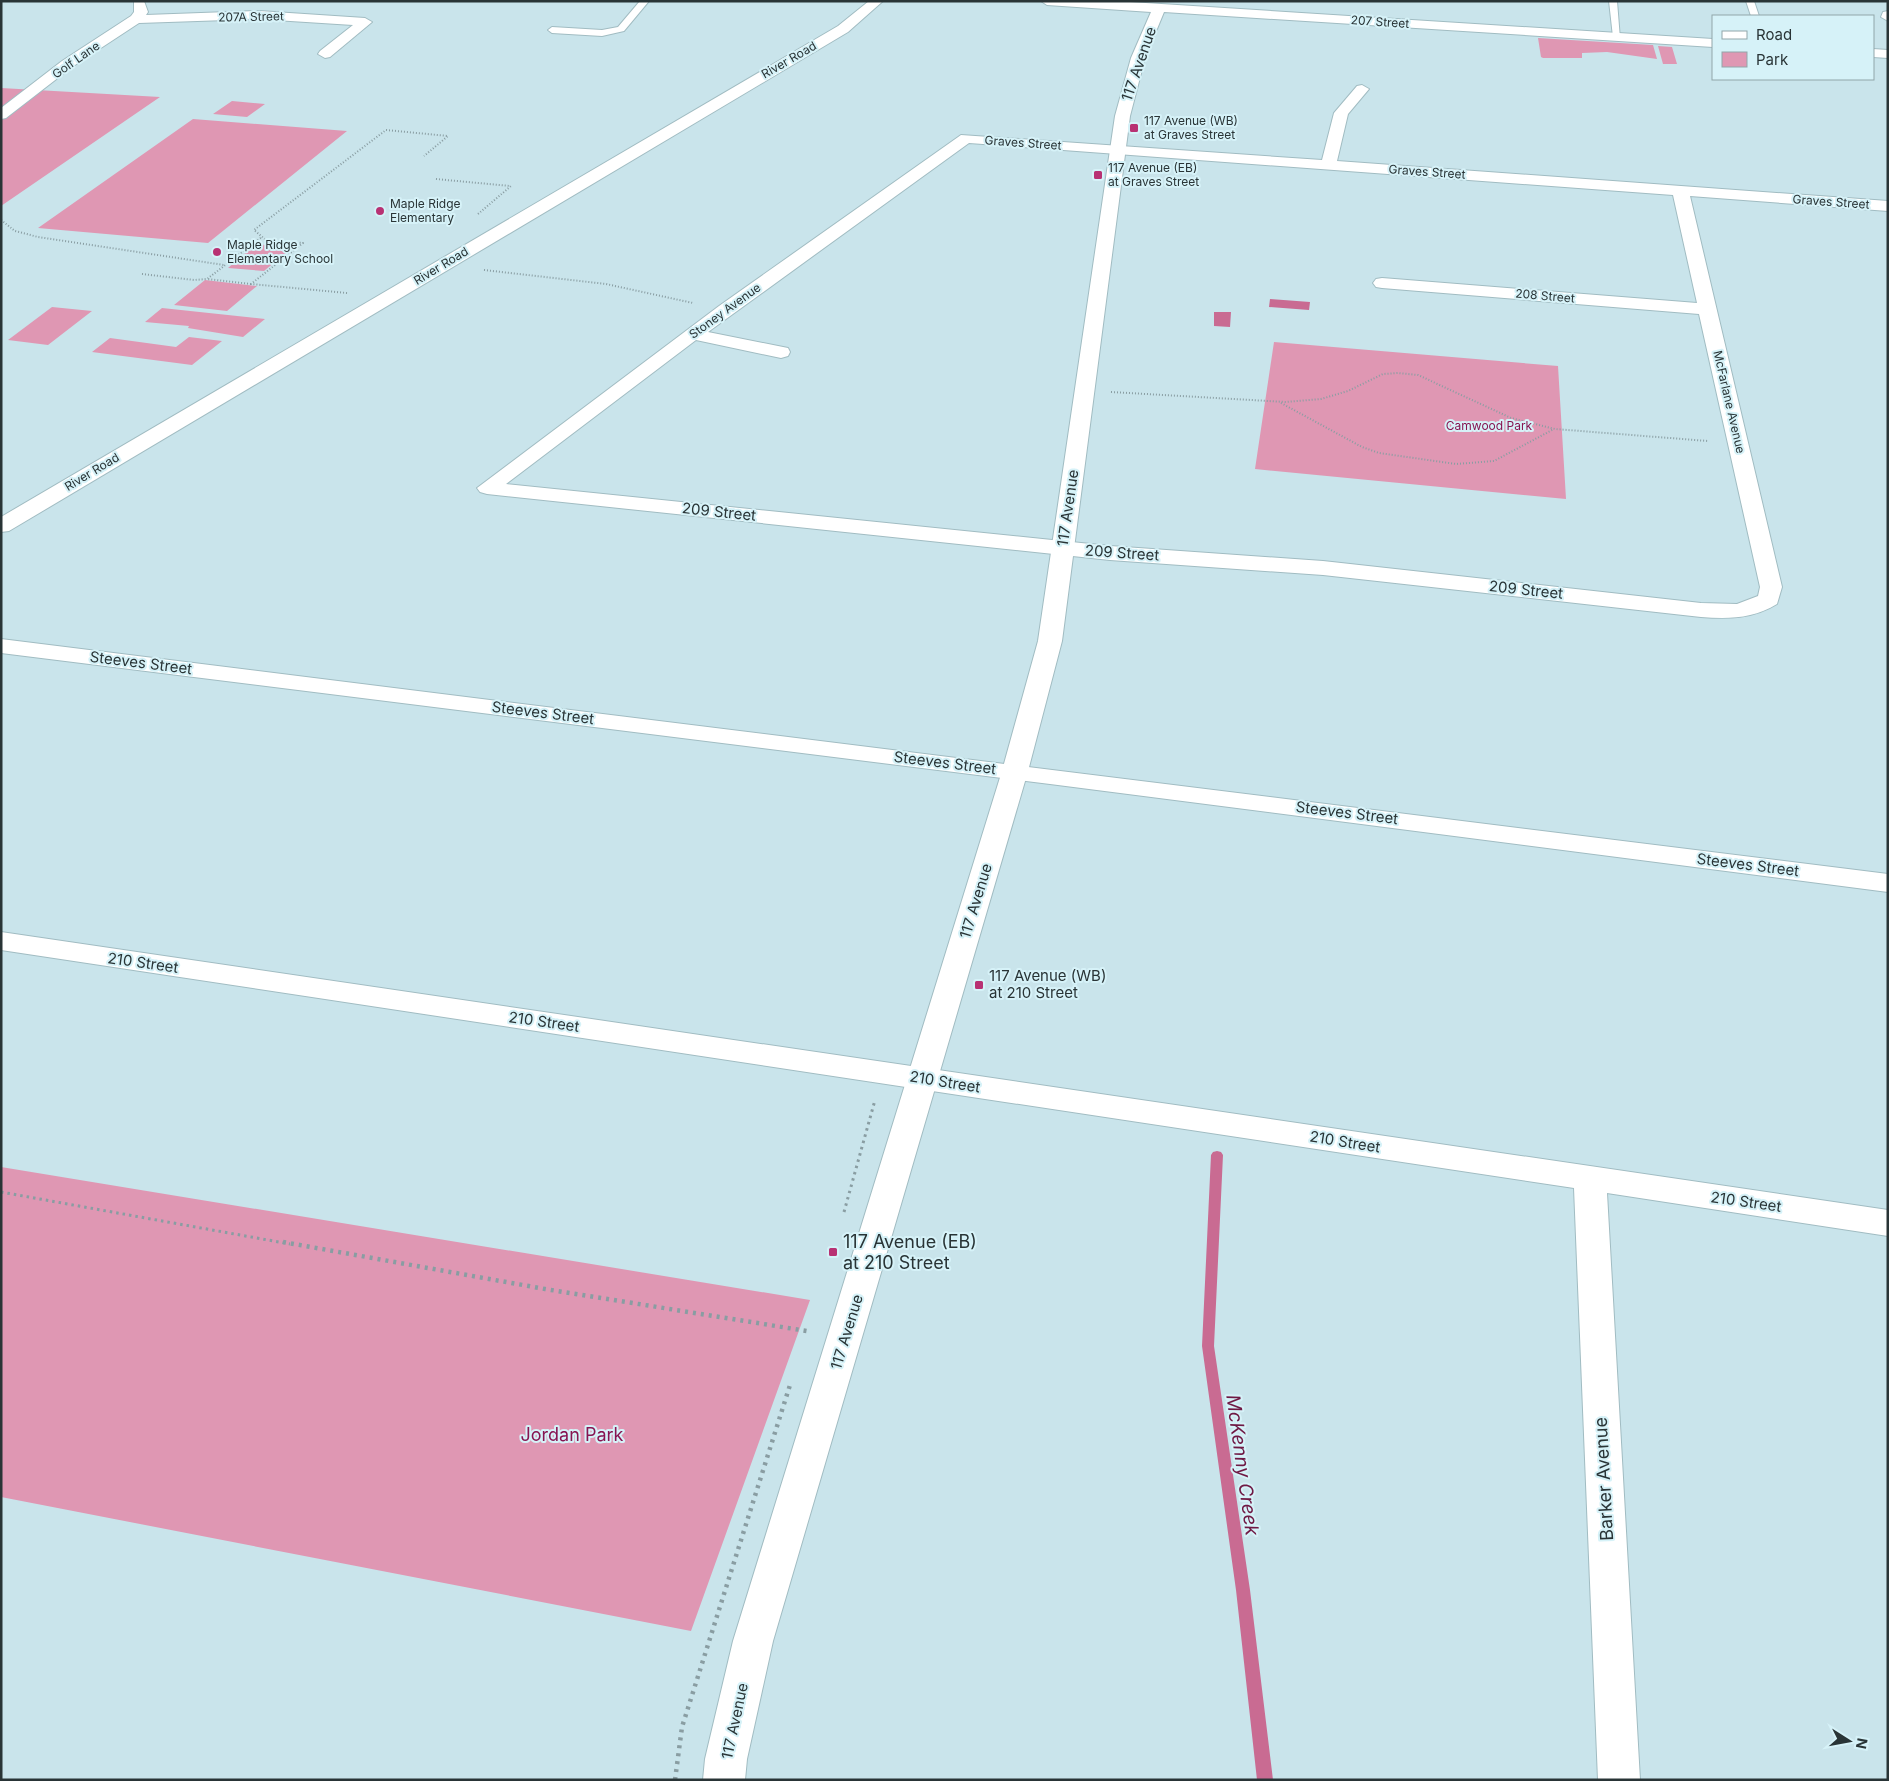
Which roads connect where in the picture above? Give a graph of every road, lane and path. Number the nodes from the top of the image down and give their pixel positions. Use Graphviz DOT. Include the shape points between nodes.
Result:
graph roads {
  1 [pos="139,1"];
  2 [pos="645,1"];
  3 [pos="877,1"];
  4 [pos="1047,1"];
  5 [pos="1312,1"];
  6 [pos="1613,1"];
  7 [pos="1750,1"];
  8 [pos="1159,8"];
  9 [pos="1755,15"];
  10 [pos="1309,18"];
  11 [pos="136,19"];
  12 [pos="552,30"];
  13 [pos="1618,37"];
  14 [pos="1712,43"];
  15 [pos="1874,53"];
  16 [pos="324,54"];
  17 [pos="1888,54"];
  18 [pos="1362,89"];
  19 [pos="1,115"];
  20 [pos="966,138"];
  21 [pos="1119,150"];
  22 [pos="424,156"];
  23 [pos="1328,165"];
  24 [pos="436,179"];
  25 [pos="1680,190"];
  26 [pos="1888,206"];
  27 [pos="471,219"];
  28 [pos="1,220"];
  29 [pos="262,237"];
  30 [pos="224,265"];
  31 [pos="442,266"];
  32 [pos="142,274"];
  33 [pos="207,279"];
  34 [pos="1382,283"];
  35 [pos="251,284"];
  36 [pos="351,293"];
  37 [pos="1707,309"];
  38 [pos="725,310"];
  39 [pos="693,334"];
  40 [pos="780,352"];
  41 [pos="1111,392"];
  42 [pos="1279,401"];
  43 [pos="1554,429"];
  44 [pos="1739,444"];
  45 [pos="488,488"];
  46 [pos="1,526"];
  47 [pos="1063,548"];
  48 [pos="1757,608"];
  49 [pos="1,646"];
  50 [pos="1015,771"];
  51 [pos="1888,883"];
  52 [pos="1,941"];
  53 [pos="924,1079"];
  54 [pos="876,1095"];
  55 [pos="1590,1179"];
  56 [pos="1,1192"];
  57 [pos="843,1215"];
  58 [pos="1888,1223"];
  59 [pos="810,1324"];
  60 [pos="808,1331"];
  61 [pos="804,1340"];
  62 [pos="792,1378"];
  63 [pos="675,1780"];
  64 [pos="724,1780"];
  65 [pos="1619,1780"];
  1 -- 11 [label="street" via="141,12"];
  2 -- 12 [label="lane" via="621,29 602,33"];
  3 -- 31 [label="street, River Road" via="843,29"];
  4 -- 8 [label="street, 207 Street"];
  5 -- 10 [label="street"];
  6 -- 13 [label="lane"];
  7 -- 9 [label="lane"];
  8 -- 10 [label="street, 207 Street"];
  8 -- 21 [label="street, 117 Avenue" via="1128,91 1118,132"];
  10 -- 13 [label="street, 207 Street"];
  11 -- 16 [label="street, 207A Street" via="259,15 365,22"];
  11 -- 19 [label="street, Golf Lane" via="67,64"];
  13 -- 14 [label="street, 207 Street"];
  15 -- 17 [label="street"];
  18 -- 23 [label="street" via="1341,113"];
  20 -- 21 [label="street, Graves Street"];
  20 -- 38 [label="street, Stoney Avenue"];
  21 -- 23 [label="street, Graves Street"];
  21 -- 47 [label="street, 117 Avenue"];
  22 -- 29 [label="path" via="448,136 386,130 254,230"];
  23 -- 25 [label="street, Graves Street"];
  24 -- 27 [label="path" via="511,186"];
  25 -- 26 [label="street, Graves Street"];
  25 -- 37 [label="street, McFarlane Avenue"];
  28 -- 30 [label="path" via="15,230 38,237"];
  29 -- 30 [label="path"];
  29 -- 35 [label="path" via="303,243"];
  30 -- 33 [label="path"];
  31 -- 38 [label="path" via="606,284"];
  31 -- 46 [label="street, River Road"];
  32 -- 33 [label="path"];
  33 -- 35 [label="path"];
  34 -- 37 [label="street, 208 Street"];
  35 -- 36 [label="path"];
  37 -- 44 [label="street, McFarlane Avenue"];
  38 -- 39 [label="street, Stoney Avenue"];
  39 -- 40 [label="street"];
  39 -- 45 [label="street, Stoney Avenue"];
  41 -- 42 [label="path"];
  42 -- 43 [label="path" via="1321,399 1348,391 1383,374 1418,375 1511,418"];
  42 -- 43 [label="path" via="1362,447 1379,453 1456,464 1494,461"];
  43 -- 44 [label="path"];
  44 -- 48 [label="street, McFarlane Avenue" via="1771,587 1769,599"];
  45 -- 47 [label="street, 209 Street"];
  47 -- 48 [label="street, 209 Street" via="1323,568 1710,610 1735,612"];
  47 -- 50 [label="street, 117 Avenue" via="1050,641"];
  49 -- 50 [label="street, Steeves Street"];
  50 -- 51 [label="street, Steeves Street"];
  50 -- 53 [label="street, 117 Avenue"];
  52 -- 53 [label="street, 210 Street"];
  53 -- 55 [label="street, 210 Street"];
  53 -- 64 [label="street, 117 Avenue" via="753,1641"];
  54 -- 57 [label="path"];
  55 -- 58 [label="street, 210 Street"];
  55 -- 65 [label="street, Barker Avenue"];
  56 -- 60 [label="path" via="526,1286"];
  59 -- 60 [label="path"];
  60 -- 61 [label="path"];
  62 -- 63 [label="path" via="682,1727"];
}
